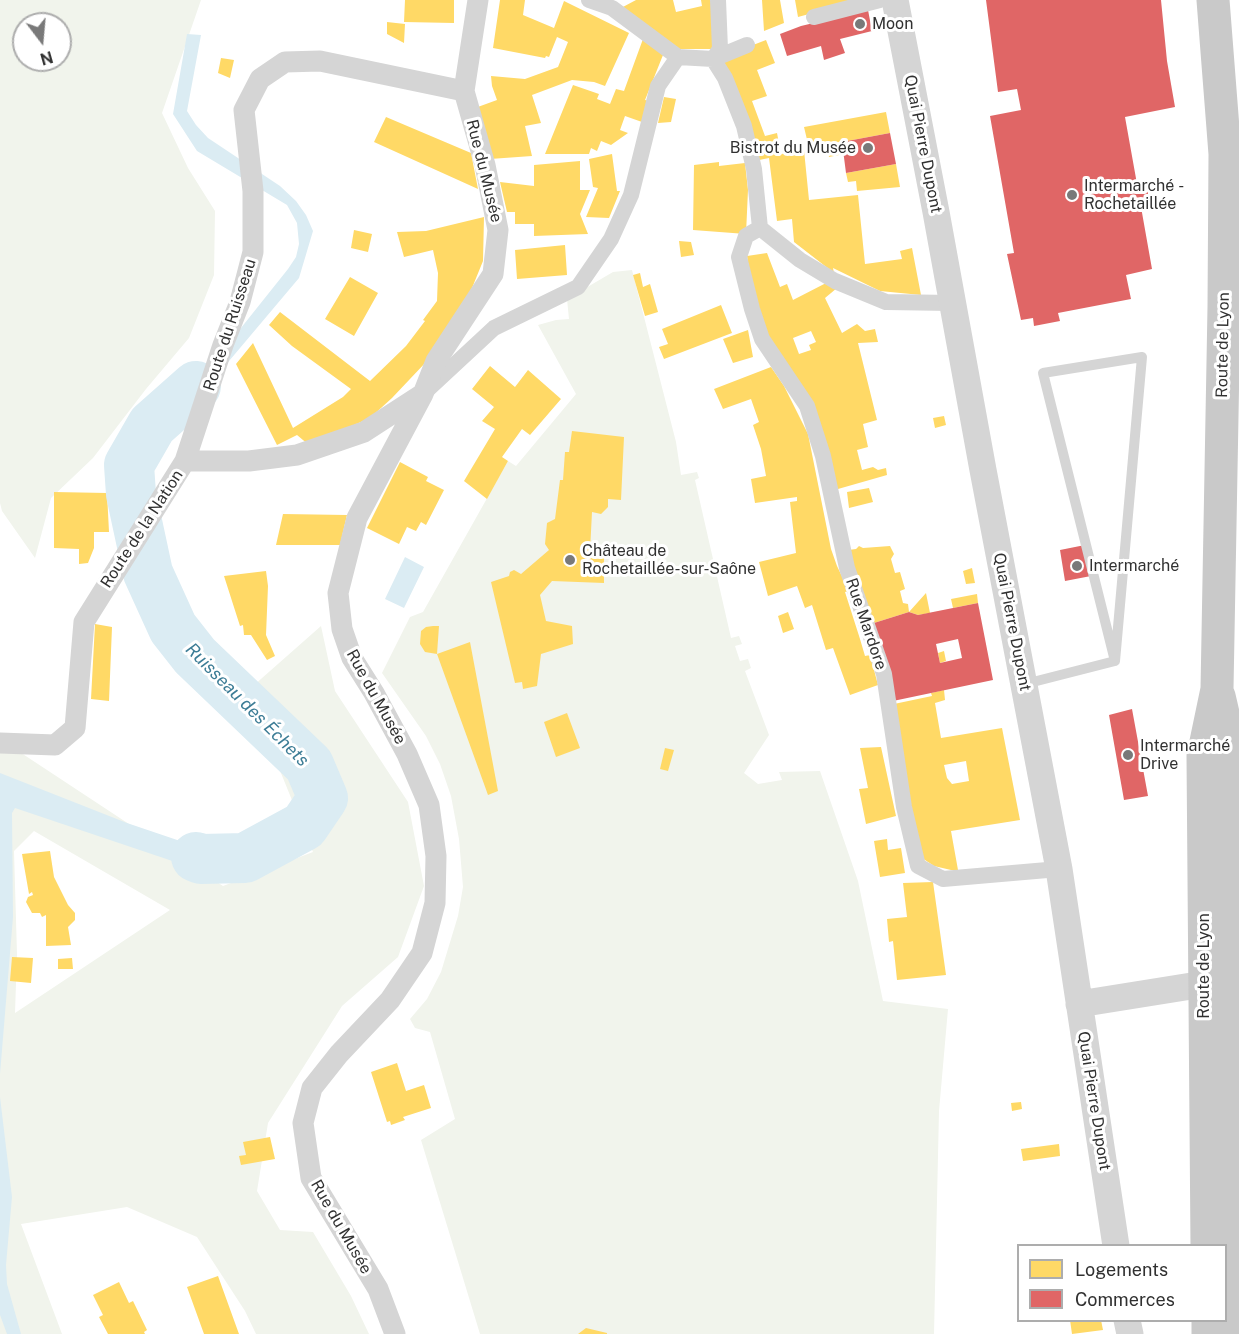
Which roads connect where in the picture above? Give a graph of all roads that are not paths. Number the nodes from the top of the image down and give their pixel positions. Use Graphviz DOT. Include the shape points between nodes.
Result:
graph roads {
  1 [pos="478,0"];
  2 [pos="589,0"];
  3 [pos="718,0"];
  4 [pos="880,0"];
  5 [pos="895,0"];
  6 [pos="1212,1"];
  7 [pos="814,17"];
  8 [pos="747,45"];
  9 [pos="678,57"];
  10 [pos="713,59"];
  11 [pos="464,91"];
  12 [pos="760,228"];
  13 [pos="952,303"];
  14 [pos="423,394"];
  15 [pos="185,461"];
  16 [pos="1115,661"];
  17 [pos="1024,684"];
  18 [pos="1217,689"];
  19 [pos="0,743"];
  20 [pos="1059,869"];
  21 [pos="1203,984"];
  22 [pos="1079,1004"];
  23 [pos="1116,1244"];
  24 [pos="1207,1244"];
  25 [pos="395,1334"];
  26 [pos="1235,1334"];
  1 -- 11 [label="street, Rue du Musée"];
  2 -- 9 [label="street" via="612,9"];
  3 -- 10 [label="street" via="720,49"];
  4 -- 7 [label="street"];
  5 -- 13 [label="street, Quai Pierre Dupont"];
  6 -- 18 [label="main road, Route de Lyon" via="1225,154"];
  8 -- 10 [label="street"];
  9 -- 10 [label="street"];
  9 -- 14 [label="street" via="658,86 631,195 611,239 578,286 494,328"];
  10 -- 12 [label="street" via="744,126 754,169"];
  11 -- 14 [label="street, Rue du Musée" via="498,230 493,274 436,361"];
  11 -- 15 [label="street, Route du Ruisseau" via="320,61 285,62 260,79 244,110 253,191 253,252 240,302"];
  12 -- 13 [label="street" via="800,260 835,281 886,302"];
  12 -- 20 [label="street, Rue Mardore" via="746,236 739,257 762,339 807,406 823,456 847,568 884,674 904,807 918,866 943,879"];
  13 -- 17 [label="street, Quai Pierre Dupont"];
  14 -- 15 [label="street, Route de la Nation" via="364,432 297,455 249,461"];
  14 -- 25 [label="street, Rue du Musée" via="357,518 338,593 342,629 352,658 407,754 429,805 436,856 435,903 422,953 390,1000 312,1088 303,1123 311,1178 378,1289"];
  15 -- 19 [label="street, Route de la Nation" via="84,622 75,728 55,745"];
  16 -- 16 [label="lane" via="1138,404 1142,357 1043,373"];
  16 -- 17 [label="lane"];
  17 -- 20 [label="street, Quai Pierre Dupont"];
  18 -- 21 [label="main road, Route de Lyon" via="1203,756"];
  18 -- 26 [label="main road, Route de Lyon" via="1232,752"];
  20 -- 22 [label="street, Quai Pierre Dupont"];
  21 -- 22 [label="street"];
  21 -- 24 [label="main road, Route de Lyon"];
  22 -- 23 [label="street, Quai Pierre Dupont"];
}
